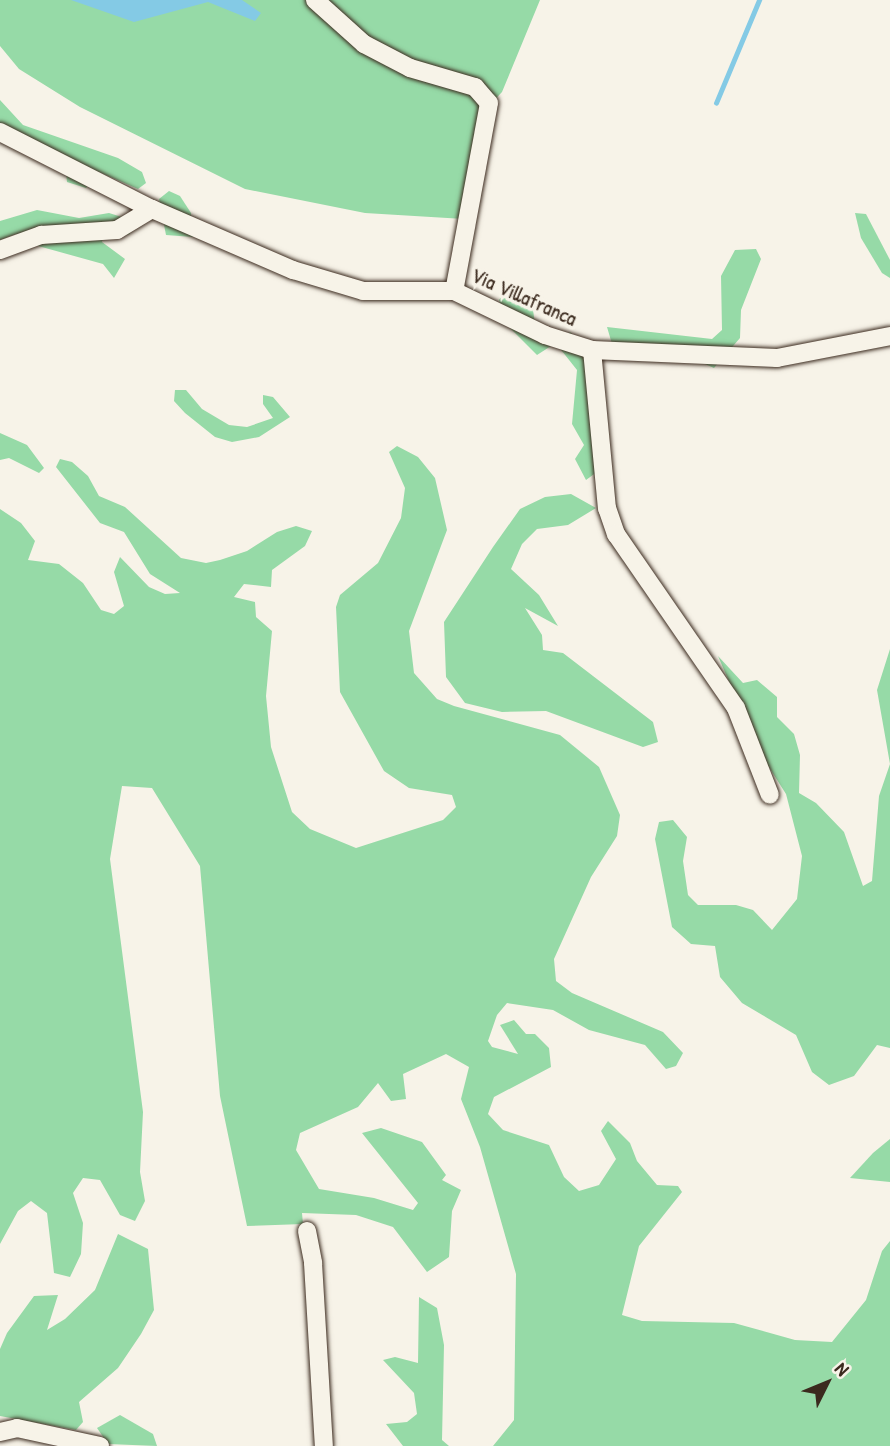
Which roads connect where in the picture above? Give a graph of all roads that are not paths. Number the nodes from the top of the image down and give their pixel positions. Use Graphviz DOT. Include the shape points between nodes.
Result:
graph roads {
  1 [pos="315,0"];
  2 [pos="0,132"];
  3 [pos="152,209"];
  4 [pos="0,250"];
  5 [pos="454,291"];
  6 [pos="890,336"];
  7 [pos="592,350"];
  8 [pos="770,795"];
  9 [pos="307,1231"];
  10 [pos="0,1432"];
  11 [pos="100,1446"];
  12 [pos="324,1446"];
  1 -- 5 [label="street" via="364,44 410,68 475,87 489,103"];
  2 -- 3 [label="street, Via Villafranca"];
  3 -- 4 [label="street" via="117,230 40,235"];
  3 -- 5 [label="street, Via Villafranca" via="293,271 363,291"];
  5 -- 7 [label="street, Via Villafranca" via="545,335"];
  6 -- 7 [label="street, Via Villafranca" via="777,358"];
  7 -- 8 [label="street" via="607,508 616,534 736,708"];
  9 -- 12 [label="street"];
  10 -- 11 [label="street" via="17,1428"];
}
